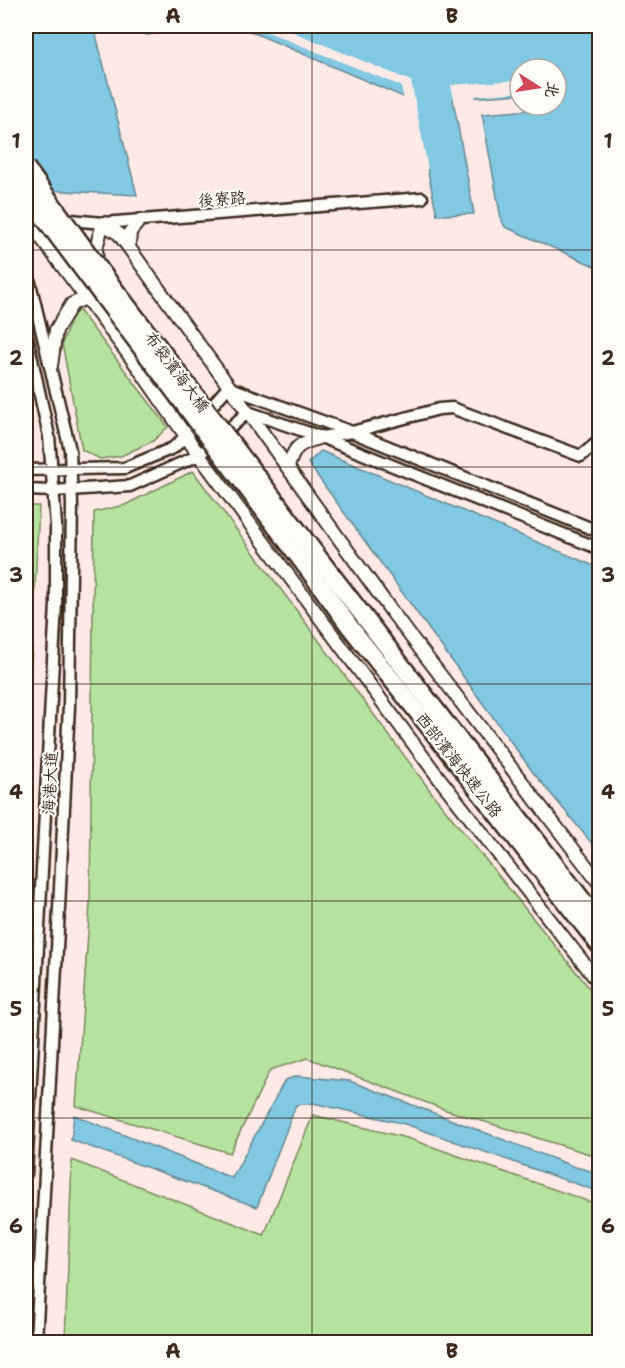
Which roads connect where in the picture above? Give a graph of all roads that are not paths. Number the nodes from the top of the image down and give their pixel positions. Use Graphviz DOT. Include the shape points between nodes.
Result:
graph roads {
  1 [pos="26,168"];
  2 [pos="26,194"];
  3 [pos="422,198"];
  4 [pos="26,219"];
  5 [pos="140,220"];
  6 [pos="103,223"];
  7 [pos="129,247"];
  8 [pos="26,266"];
  9 [pos="86,298"];
  10 [pos="103,321"];
  11 [pos="26,332"];
  12 [pos="51,366"];
  13 [pos="228,387"];
  14 [pos="248,412"];
  15 [pos="352,432"];
  16 [pos="186,436"];
  17 [pos="321,437"];
  18 [pos="600,440"];
  19 [pos="199,455"];
  20 [pos="288,467"];
  21 [pos="26,470"];
  22 [pos="52,470"];
  23 [pos="71,470"];
  24 [pos="26,490"];
  25 [pos="71,490"];
  26 [pos="53,491"];
  27 [pos="600,532"];
  28 [pos="600,549"];
  29 [pos="325,579"];
  30 [pos="600,884"];
  31 [pos="600,923"];
  32 [pos="600,946"];
  33 [pos="600,984"];
  34 [pos="26,1174"];
  35 [pos="36,1342"];
  1 -- 29 [label="highway, 布袋濱海大橋, bridge"];
  2 -- 29 [label="highway, 布袋濱海大橋, bridge"];
  3 -- 5 [label="street, 後寮路"];
  4 -- 6 [label="street, 後寮路"];
  4 -- 9 [label="street"];
  5 -- 6 [label="street, 後寮路"];
  5 -- 7 [label="street" via="130,232"];
  6 -- 7 [label="street"];
  6 -- 10 [label="street" via="96,248"];
  7 -- 13 [label="street"];
  8 -- 12 [label="street, 海港大道"];
  9 -- 10 [label="street"];
  9 -- 12 [label="street" via="72,304 56,330"];
  10 -- 16 [label="street"];
  11 -- 22 [label="street, 海港大道" via="49,436"];
  12 -- 23 [label="street, 海港大道"];
  13 -- 14 [label="street"];
  13 -- 15 [label="street"];
  13 -- 16 [label="street"];
  14 -- 17 [label="street"];
  14 -- 19 [label="street"];
  14 -- 20 [label="street"];
  15 -- 17 [label="street"];
  15 -- 18 [label="street" via="452,408 581,456"];
  15 -- 27 [label="street"];
  16 -- 19 [label="street"];
  16 -- 23 [label="street" via="173,448 125,468"];
  17 -- 20 [label="street" via="301,444"];
  17 -- 28 [label="street"];
  19 -- 25 [label="street" via="130,486"];
  19 -- 33 [label="street" via="436,774"];
  20 -- 30 [label="street" via="392,612"];
  21 -- 22 [label="street"];
  22 -- 23 [label="street"];
  22 -- 26 [label="street, 海港大道"];
  23 -- 25 [label="street, 海港大道"];
  24 -- 26 [label="street"];
  25 -- 26 [label="street"];
  25 -- 35 [label="street, 海港大道" via="69,706"];
  26 -- 34 [label="street, 海港大道" via="56,604"];
  29 -- 31 [label="highway, 西部濱海快速公路"];
  29 -- 32 [label="highway, 西部濱海快速公路" via="350,627"];
}
